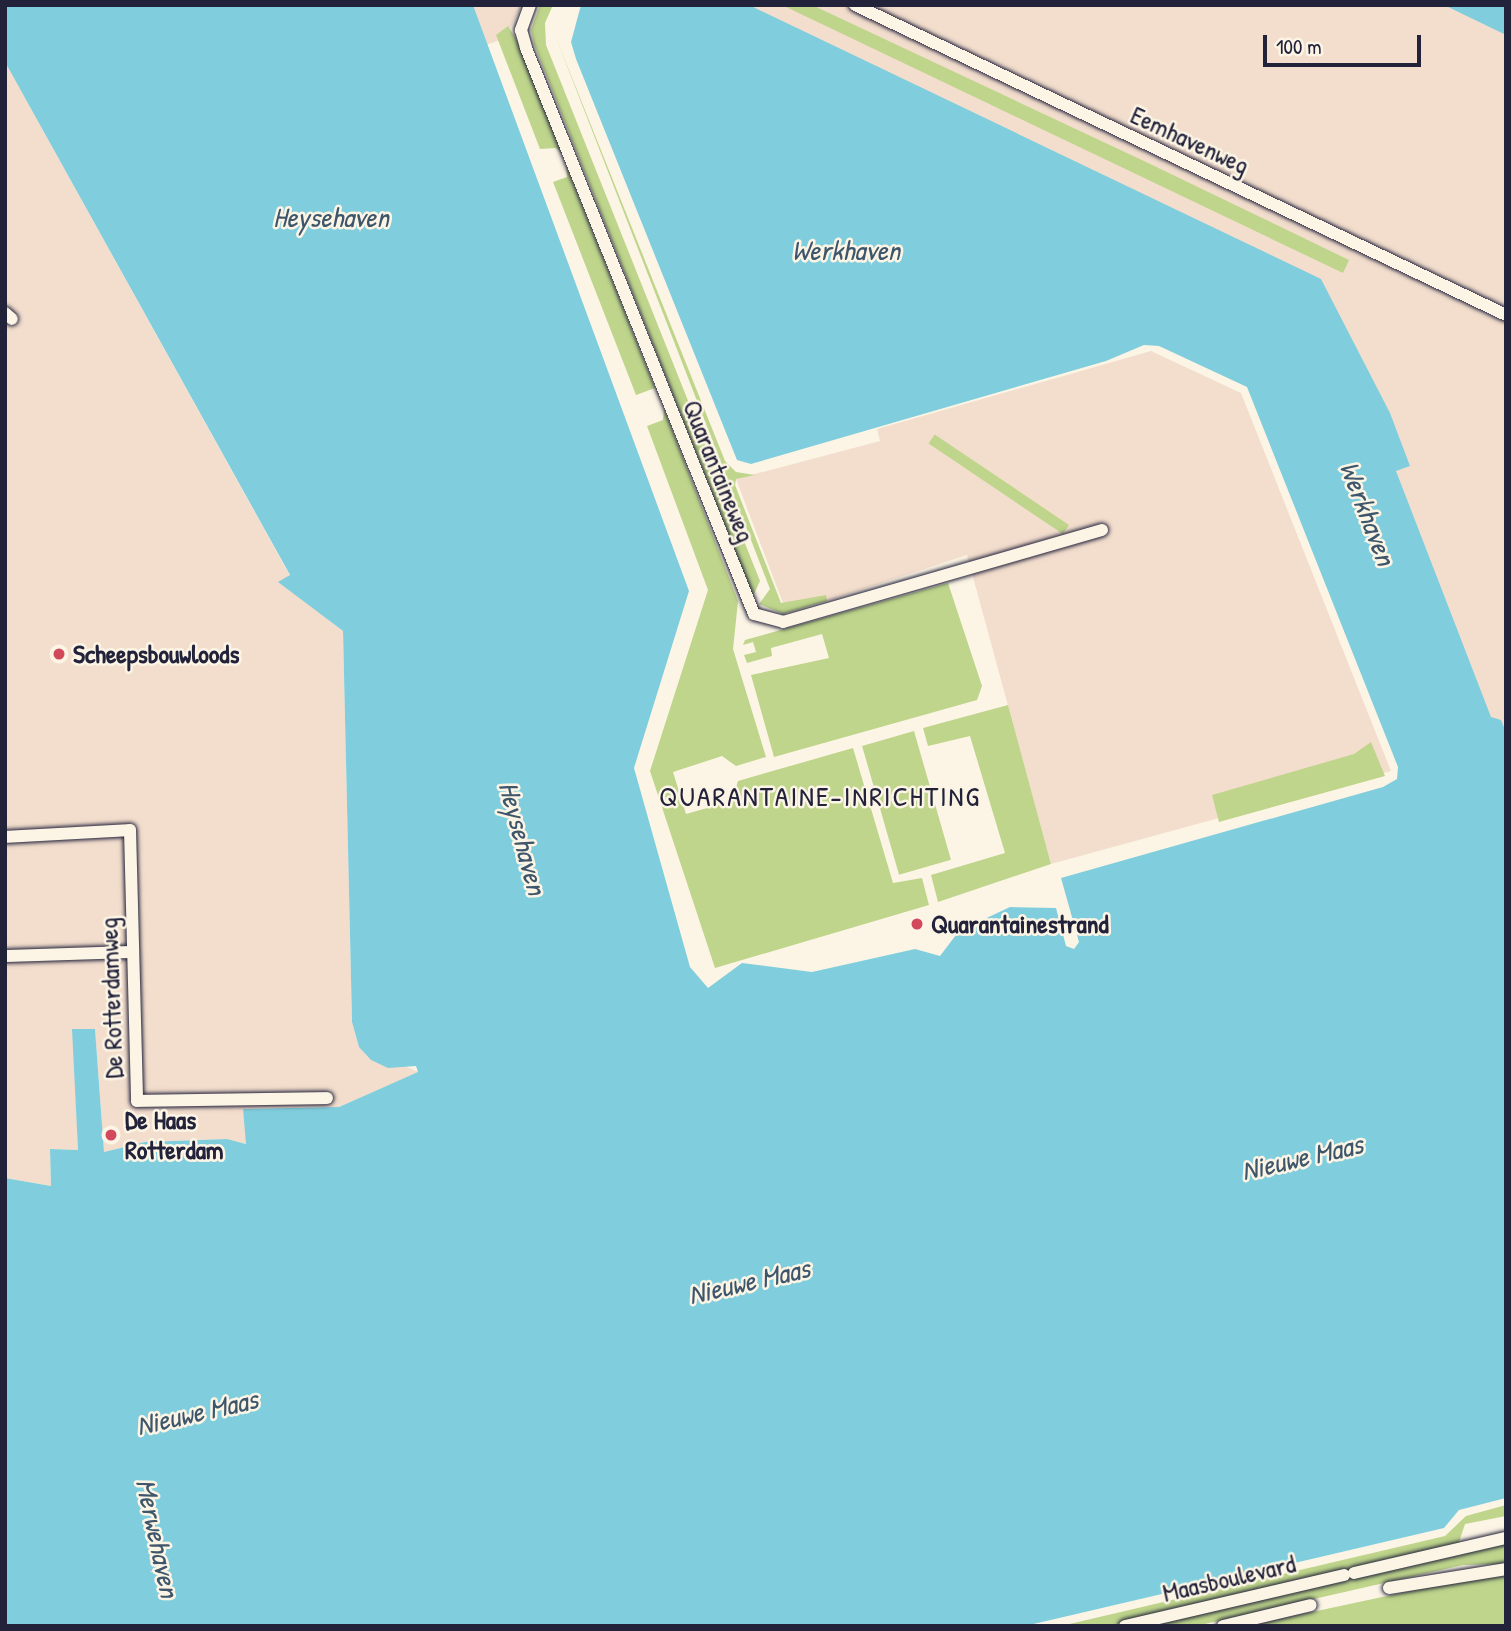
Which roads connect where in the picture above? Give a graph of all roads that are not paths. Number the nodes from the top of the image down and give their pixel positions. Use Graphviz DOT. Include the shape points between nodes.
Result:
graph roads {
  1 [pos="530,5"];
  2 [pos="855,5"];
  3 [pos="1506,315"];
  4 [pos="1102,530"];
  5 [pos="5,837"];
  6 [pos="132,952"];
  7 [pos="5,956"];
  8 [pos="327,1098"];
  9 [pos="1506,1538"];
  10 [pos="1506,1569"];
  11 [pos="1389,1588"];
  12 [pos="1311,1605"];
  13 [pos="1125,1626"];
  14 [pos="1223,1626"];
  1 -- 4 [label="street, Quarantaineweg" via="521,30 526,48 754,614 783,622"];
  2 -- 3 [label="street, Eemhavenweg"];
  5 -- 6 [label="street, De Rotterdamweg" via="130,830"];
  6 -- 7 [label="street"];
  6 -- 8 [label="street, De Rotterdamweg" via="137,1101"];
  9 -- 13 [label="street, Maasboulevard"];
  10 -- 11 [label="street"];
  12 -- 14 [label="street, Maasboulevard"];
}
